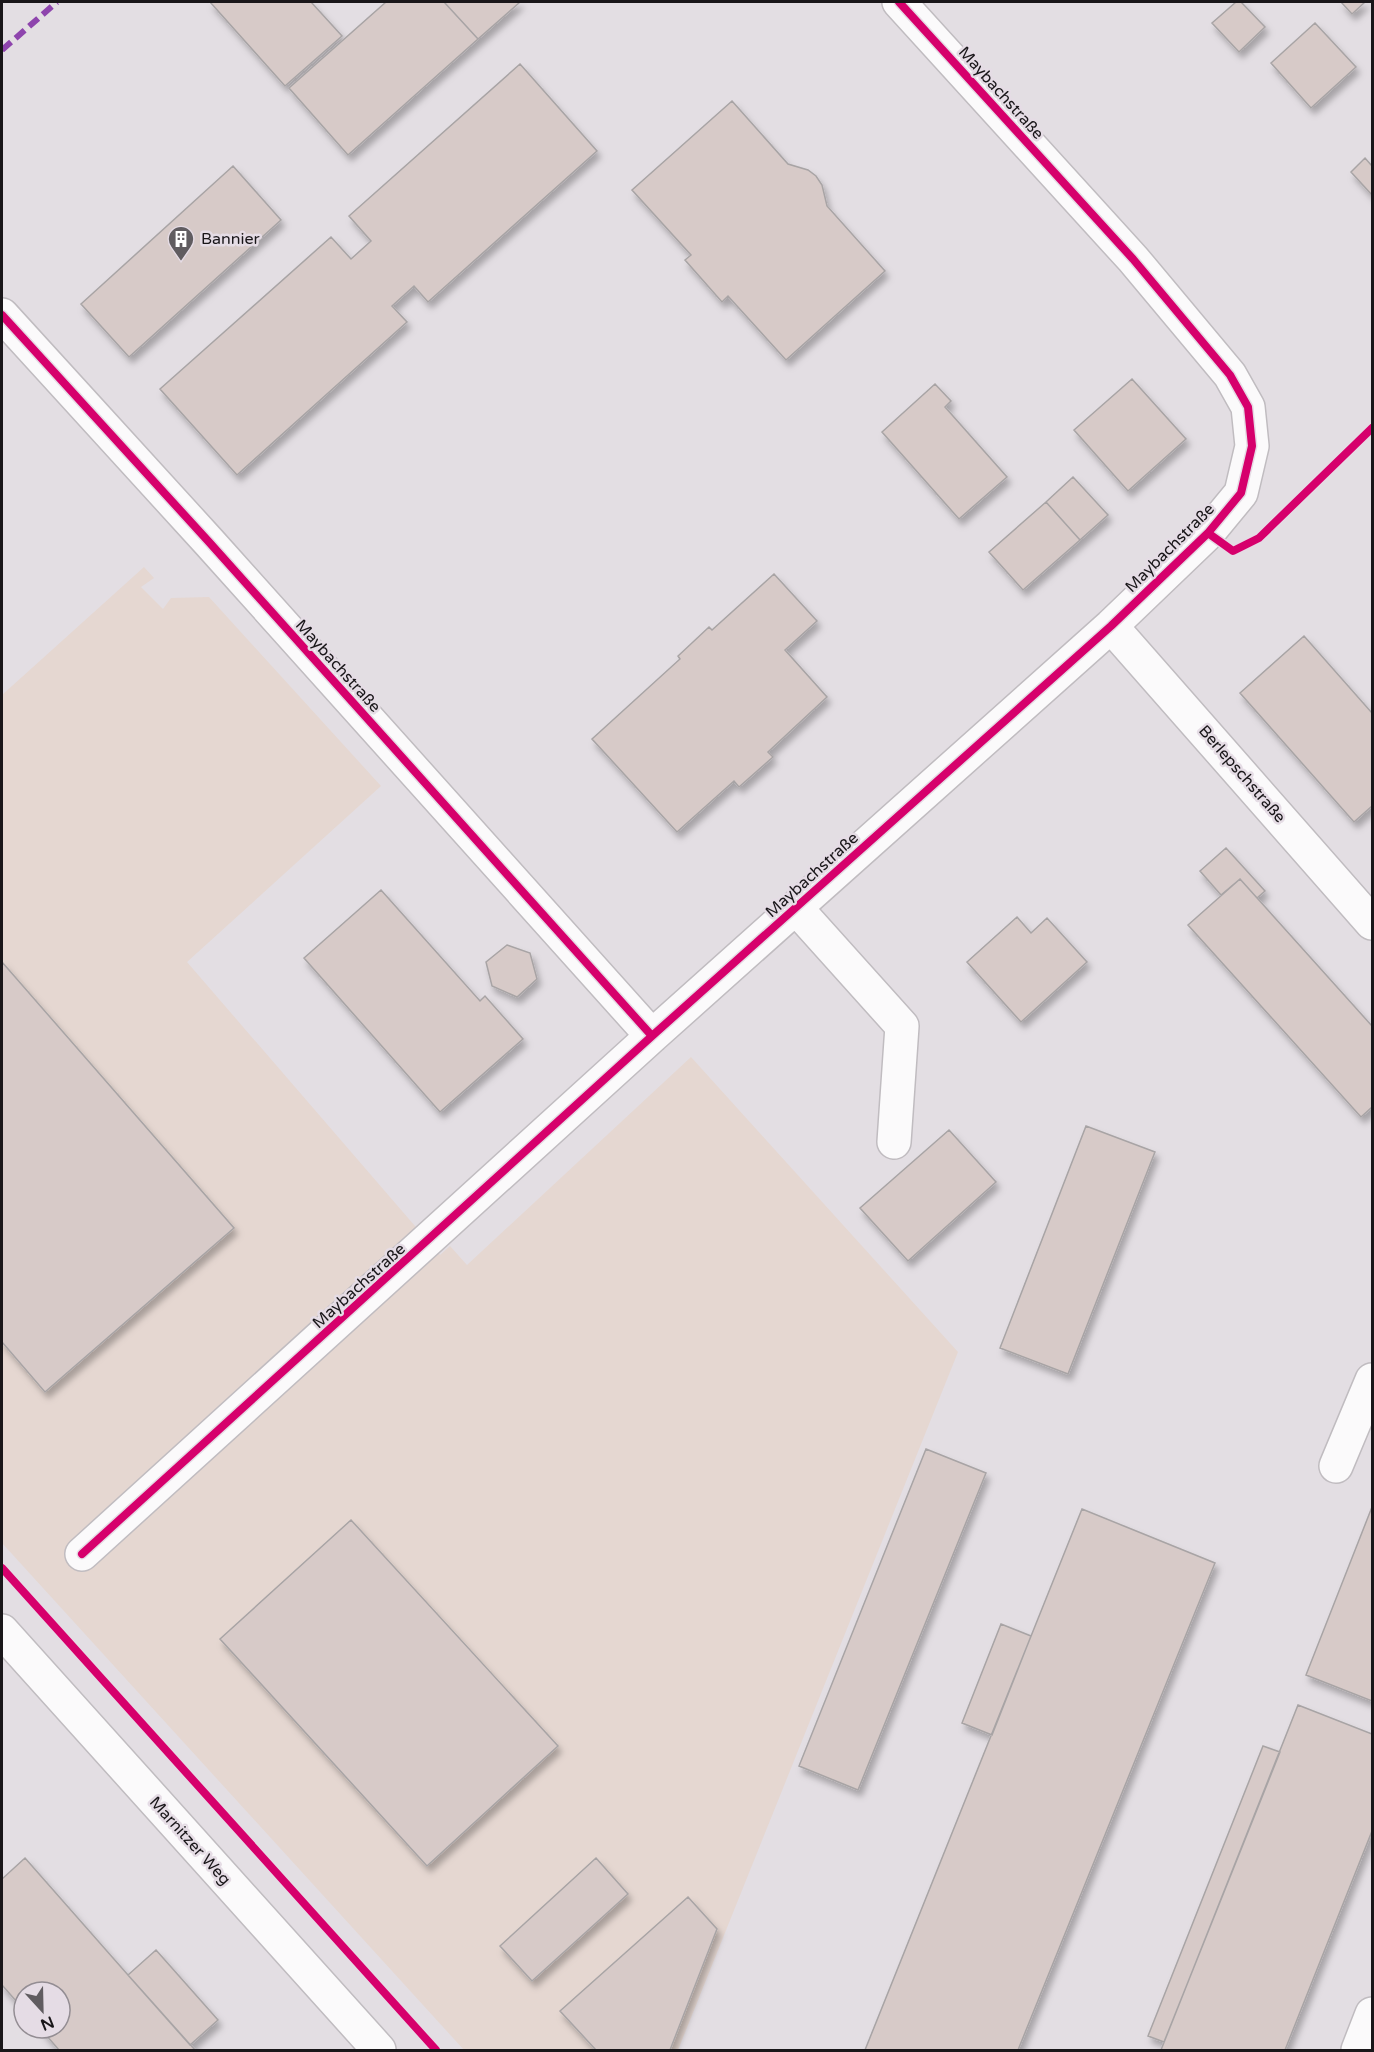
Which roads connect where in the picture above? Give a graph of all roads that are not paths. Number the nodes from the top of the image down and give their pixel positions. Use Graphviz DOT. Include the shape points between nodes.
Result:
graph roads {
  1 [pos="899,2"];
  2 [pos="2,315"];
  3 [pos="1111,626"];
  4 [pos="796,908"];
  5 [pos="1372,923"];
  6 [pos="652,1036"];
  7 [pos="894,1142"];
  8 [pos="1372,1380"];
  9 [pos="1336,1466"];
  10 [pos="82,1554"];
  11 [pos="2,1631"];
  12 [pos="1372,2014"];
  13 [pos="379,2050"];
  14 [pos="1358,2050"];
  1 -- 3 [label="street, Maybachstraße" via="1134,260 1230,375 1248,407 1252,446 1241,493 1208,533"];
  2 -- 6 [label="street, Maybachstraße"];
  3 -- 4 [label="street, Maybachstraße"];
  3 -- 5 [label="street, Berlepschstraße"];
  4 -- 6 [label="street, Maybachstraße"];
  4 -- 7 [label="street" via="902,1026"];
  6 -- 10 [label="street, Maybachstraße"];
  8 -- 9 [label="street"];
  11 -- 13 [label="street, Marnitzer Weg"];
  12 -- 14 [label="street"];
}
